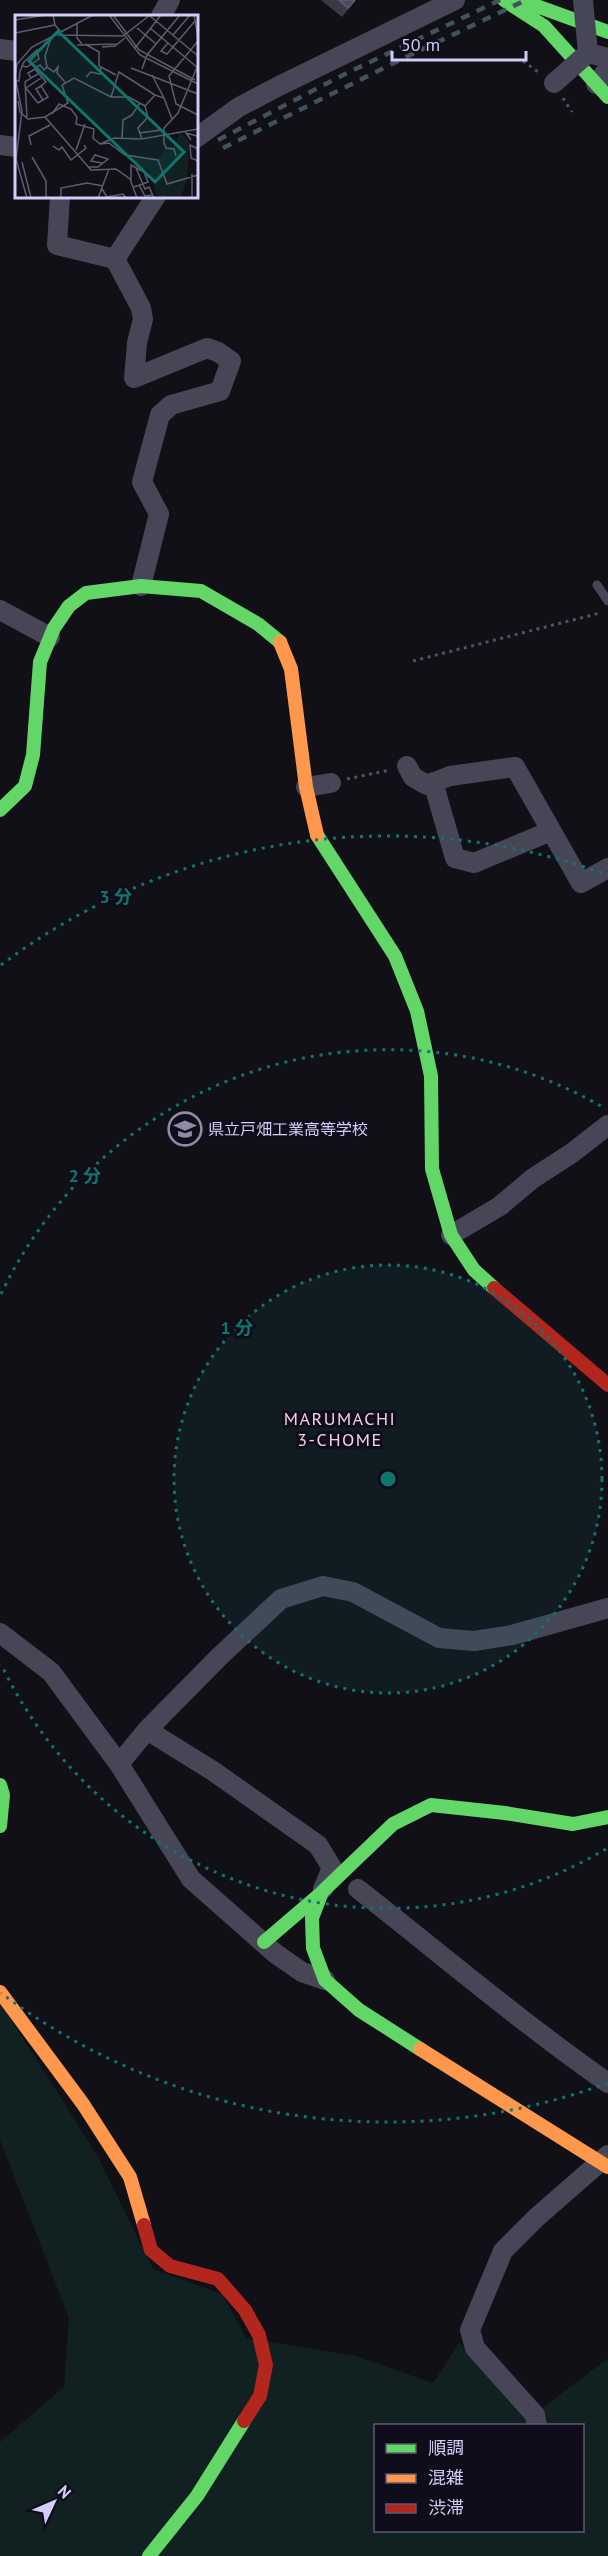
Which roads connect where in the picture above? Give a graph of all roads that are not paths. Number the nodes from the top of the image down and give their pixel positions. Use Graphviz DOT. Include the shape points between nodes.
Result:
graph roads {
  1 [pos="170,0"];
  2 [pos="455,0"];
  3 [pos="504,0"];
  4 [pos="520,0"];
  5 [pos="575,0"];
  6 [pos="590,4"];
  7 [pos="162,15"];
  8 [pos="608,32"];
  9 [pos="0,49"];
  10 [pos="15,51"];
  11 [pos="588,53"];
  12 [pos="608,58"];
  13 [pos="604,83"];
  14 [pos="554,84"];
  15 [pos="198,137"];
  16 [pos="0,145"];
  17 [pos="15,147"];
  18 [pos="60,198"];
  19 [pos="155,198"];
  20 [pos="115,259"];
  21 [pos="597,585"];
  22 [pos="141,586"];
  23 [pos="608,601"];
  24 [pos="0,610"];
  25 [pos="50,637"];
  26 [pos="407,766"];
  27 [pos="433,782"];
  28 [pos="331,783"];
  29 [pos="306,787"];
  30 [pos="0,810"];
  31 [pos="551,831"];
  32 [pos="608,868"];
  33 [pos="608,1125"];
  34 [pos="451,1235"];
  35 [pos="608,1384"];
  36 [pos="608,1608"];
  37 [pos="0,1633"];
  38 [pos="147,1730"];
  39 [pos="119,1764"];
  40 [pos="0,1785"];
  41 [pos="608,1817"];
  42 [pos="0,1826"];
  43 [pos="358,1889"];
  44 [pos="322,1892"];
  45 [pos="264,1942"];
  46 [pos="325,1980"];
  47 [pos="0,1992"];
  48 [pos="608,2083"];
  49 [pos="605,2161"];
  50 [pos="537,2424"];
  51 [pos="149,2556"];
  1 -- 7 [label="street"];
  2 -- 15 [label="street" via="239,107"];
  3 -- 13 [label="street" via="544,26"];
  4 -- 8 [label="street"];
  5 -- 6 [label="street"];
  6 -- 11 [label="street, bridge"];
  9 -- 10 [label="street"];
  11 -- 12 [label="street, bridge"];
  11 -- 14 [label="street, bridge"];
  16 -- 17 [label="street"];
  18 -- 20 [label="street" via="57,245"];
  19 -- 20 [label="street"];
  20 -- 22 [label="street" via="143,319 134,378 207,348 231,361 220,391 171,405 160,415 142,482 159,514"];
  21 -- 23 [label="lane"];
  22 -- 25 [label="street" via="86,592 69,606"];
  22 -- 29 [label="street" via="201,591 258,624 282,644 291,669"];
  24 -- 25 [label="street"];
  25 -- 30 [label="street" via="40,662 33,755 25,786"];
  26 -- 27 [label="street" via="413,777 427,784"];
  27 -- 31 [label="street" via="515,767"];
  27 -- 31 [label="street" via="455,858 474,862"];
  28 -- 29 [label="street"];
  29 -- 34 [label="street" via="315,831 395,956 417,1011 431,1076 432,1169"];
  31 -- 32 [label="street" via="581,883"];
  33 -- 34 [label="street" via="500,1206"];
  34 -- 35 [label="street" via="474,1270"];
  36 -- 38 [label="street" via="512,1635 474,1641 439,1638 353,1592 323,1586 281,1599"];
  37 -- 39 [label="street" via="51,1672"];
  38 -- 39 [label="street"];
  38 -- 44 [label="street" via="318,1845 332,1868"];
  39 -- 45 [label="street" via="191,1879"];
  40 -- 42 [label="street"];
  41 -- 44 [label="street" via="573,1824 431,1805 393,1824"];
  43 -- 48 [label="street" via="501,2000 538,2034"];
  44 -- 45 [label="street"];
  44 -- 46 [label="street" via="312,1918 313,1948"];
  45 -- 46 [label="street" via="302,1972"];
  46 -- 49 [label="street" via="359,2010"];
  47 -- 51 [label="street" via="130,2177 151,2250 170,2266 218,2279 245,2310 259,2336 266,2365 260,2396 197,2496"];
  49 -- 50 [label="street" via="503,2251 470,2330 475,2349 535,2415"];
}
